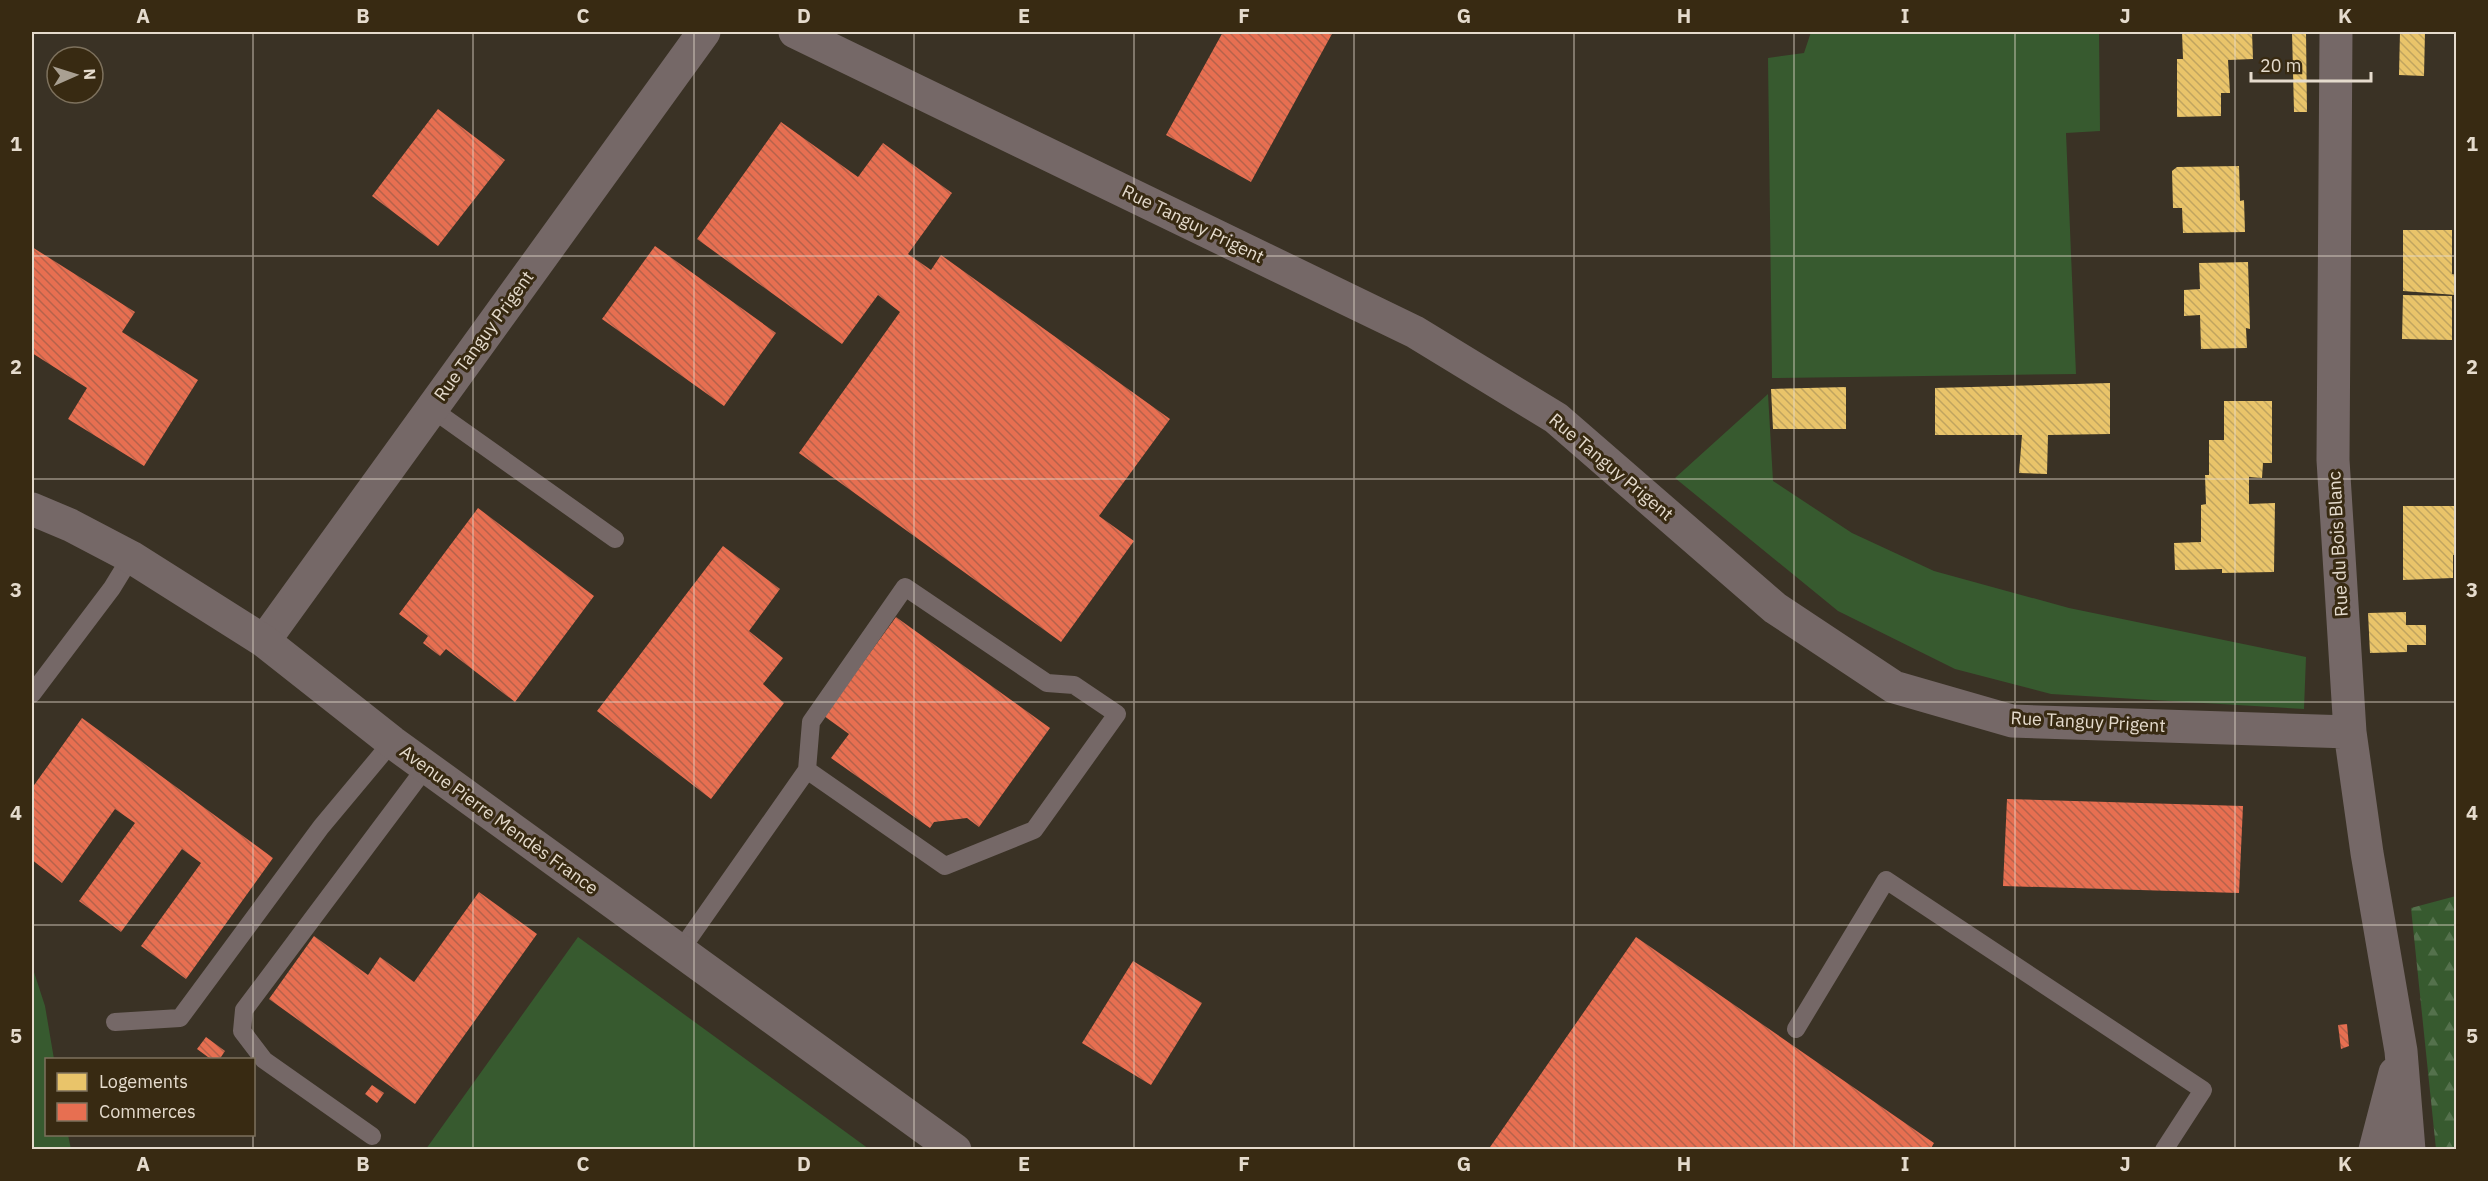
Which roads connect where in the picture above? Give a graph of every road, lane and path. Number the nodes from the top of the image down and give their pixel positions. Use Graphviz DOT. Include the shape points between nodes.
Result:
graph roads {
  1 [pos="704,32"];
  2 [pos="795,32"];
  3 [pos="2336,32"];
  4 [pos="432,409"];
  5 [pos="32,509"];
  6 [pos="615,539"];
  7 [pos="131,557"];
  8 [pos="264,641"];
  9 [pos="32,694"];
  10 [pos="2350,732"];
  11 [pos="392,742"];
  12 [pos="426,767"];
  13 [pos="807,770"];
  14 [pos="681,951"];
  15 [pos="115,1023"];
  16 [pos="1796,1029"];
  17 [pos="2401,1051"];
  18 [pos="372,1137"];
  19 [pos="955,1149"];
  20 [pos="2164,1149"];
  21 [pos="2375,1149"];
  22 [pos="2409,1149"];
  1 -- 4 [label="street, Rue Tanguy Prigent"];
  2 -- 10 [label="street, Rue Tanguy Prigent" via="1415,332 1556,418 1775,608 1894,687 2012,721"];
  3 -- 10 [label="street, Rue du Bois Blanc" via="2334,460"];
  4 -- 6 [label="lane"];
  4 -- 8 [label="street, Rue Tanguy Prigent"];
  5 -- 7 [label="street, Avenue Pierre Mendès France"];
  7 -- 8 [label="street, Avenue Pierre Mendès France"];
  7 -- 9 [label="lane"];
  8 -- 11 [label="street, Avenue Pierre Mendès France"];
  10 -- 17 [label="street, Rue du Bois Blanc"];
  11 -- 12 [label="street, Avenue Pierre Mendès France"];
  11 -- 15 [label="lane" via="321,827 180,1018"];
  12 -- 14 [label="street, Avenue Pierre Mendès France"];
  12 -- 18 [label="lane" via="244,1010 242,1031 264,1060"];
  13 -- 13 [label="lane" via="811,722 905,587 1047,683 1074,684 1117,714 1034,830 945,866"];
  13 -- 14 [label="lane"];
  14 -- 19 [label="street, Avenue Pierre Mendès France"];
  16 -- 20 [label="lane" via="1886,879 2203,1090"];
  17 -- 21 [label="street, Rue du Bois Blanc"];
  17 -- 22 [label="street, Rue du Bois Blanc"];
}
